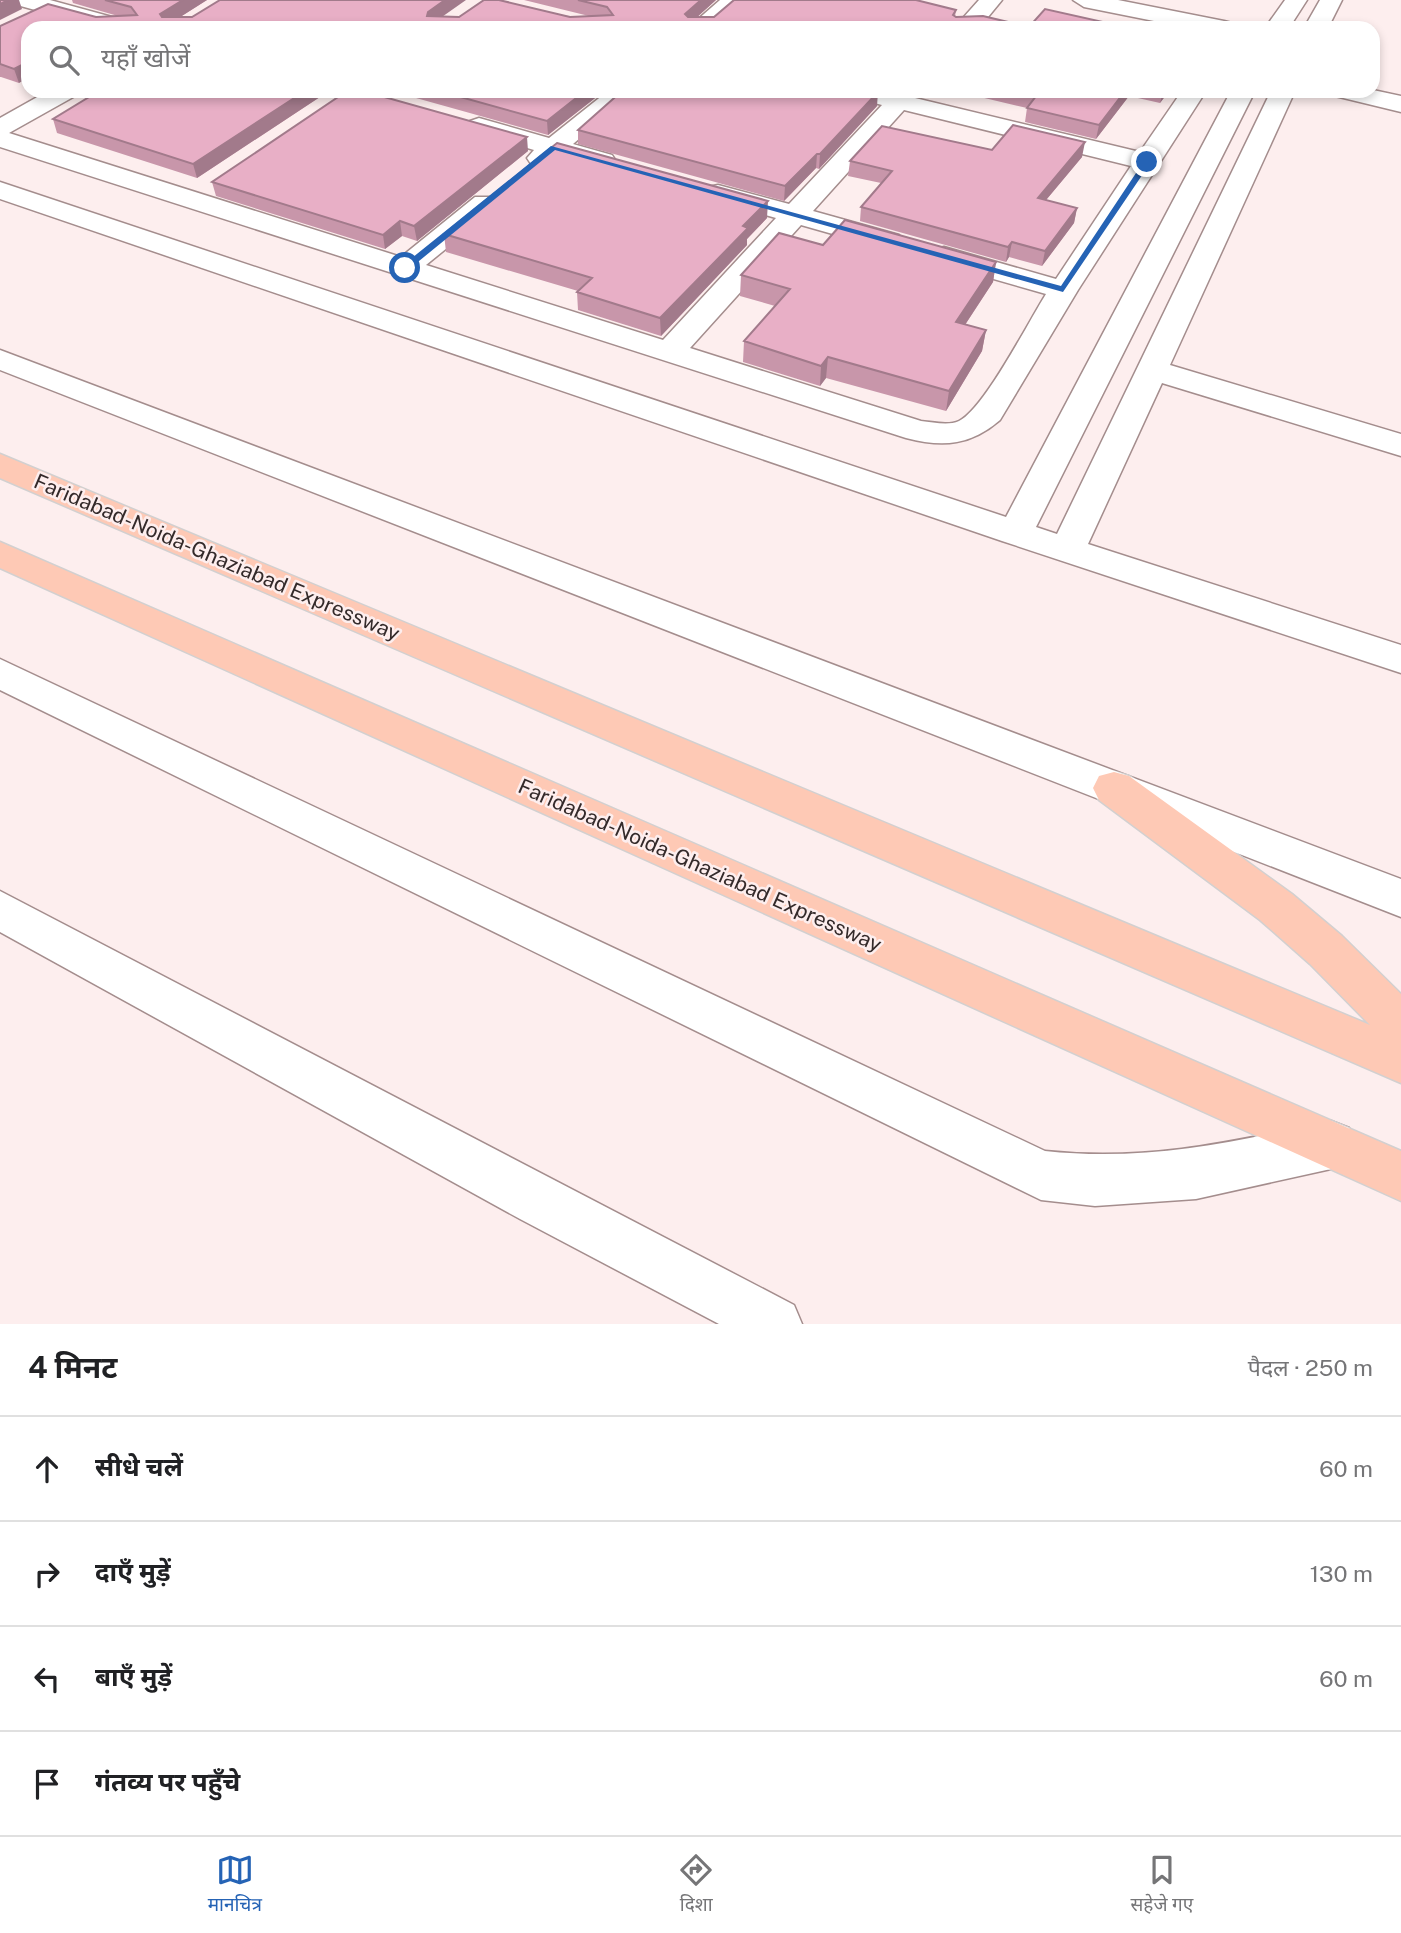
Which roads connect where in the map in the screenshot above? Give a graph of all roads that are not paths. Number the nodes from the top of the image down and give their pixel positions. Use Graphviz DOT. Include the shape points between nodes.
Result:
graph roads {
  1 [pos="734,0"];
  2 [pos="991,0"];
  3 [pos="1084,0"];
  4 [pos="1296,0"];
  5 [pos="1331,0"];
  6 [pos="56,4"];
  7 [pos="25,10"];
  8 [pos="106,21"];
  9 [pos="708,21"];
  10 [pos="972,21"];
  11 [pos="1189,21"];
  12 [pos="1282,21"];
  13 [pos="1320,21"];
  14 [pos="54,98"];
  15 [pos="614,98"];
  16 [pos="902,98"];
  17 [pos="911,98"];
  18 [pos="1189,98"];
  19 [pos="1239,98"];
  20 [pos="1280,98"];
  21 [pos="1374,98"];
  22 [pos="1401,104"];
  23 [pos="460,121"];
  24 [pos="0,128"];
  25 [pos="0,139"];
  26 [pos="554,147"];
  27 [pos="1147,162"];
  28 [pos="634,170"];
  29 [pos="522,173"];
  30 [pos="688,185"];
  31 [pos="0,190"];
  32 [pos="501,190"];
  33 [pos="795,215"];
  34 [pos="405,268"];
  35 [pos="1063,290"];
  36 [pos="669,352"];
  37 [pos="0,359"];
  38 [pos="1152,370"];
  39 [pos="1401,445"];
  40 [pos="0,465"];
  41 [pos="1015,533"];
  42 [pos="1068,549"];
  43 [pos="0,554"];
  44 [pos="1401,659"];
  45 [pos="0,673"];
  46 [pos="1114,788"];
  47 [pos="1401,898"];
  48 [pos="0,910"];
  49 [pos="1401,1025"];
  50 [pos="1401,1061"];
  51 [pos="1331,1145"];
  52 [pos="1401,1176"];
  53 [pos="775,1324"];
  1 -- 9 [label="street"];
  2 -- 10 [label="street"];
  3 -- 11 [label="street"];
  4 -- 12 [label="street"];
  5 -- 13 [label="street"];
  6 -- 7 [label="street"];
  6 -- 8 [label="street"];
  14 -- 24 [label="street"];
  15 -- 26 [label="street"];
  16 -- 33 [label="street"];
  17 -- 27 [label="street"];
  18 -- 27 [label="street"];
  19 -- 41 [label="street"];
  20 -- 38 [label="street"];
  21 -- 22 [label="street"];
  23 -- 26 [label="street"];
  25 -- 34 [label="street" via="200,192"];
  26 -- 28 [label="street"];
  26 -- 29 [label="street"];
  27 -- 35 [label="street"];
  30 -- 33 [label="street"];
  31 -- 41 [label="street"];
  32 -- 34 [label="street"];
  33 -- 35 [label="street"];
  33 -- 36 [label="street"];
  34 -- 36 [label="street"];
  35 -- 36 [label="street" via="989,413 970,429 947,435 918,431"];
  37 -- 46 [label="street"];
  38 -- 39 [label="street"];
  38 -- 42 [label="street"];
  40 -- 50 [label="main road, Faridabad-Noida-Ghaziabad Expressway"];
  41 -- 42 [label="street"];
  42 -- 44 [label="street"];
  43 -- 51 [label="main road, Faridabad-Noida-Ghaziabad Expressway"];
  45 -- 51 [label="street" via="1041,1175 1095,1181 1196,1174"];
  46 -- 47 [label="street"];
  46 -- 49 [label="main road" via="1276,907"];
  48 -- 53 [label="street"];
  51 -- 52 [label="main road, Faridabad-Noida-Ghaziabad Expressway"];
}
